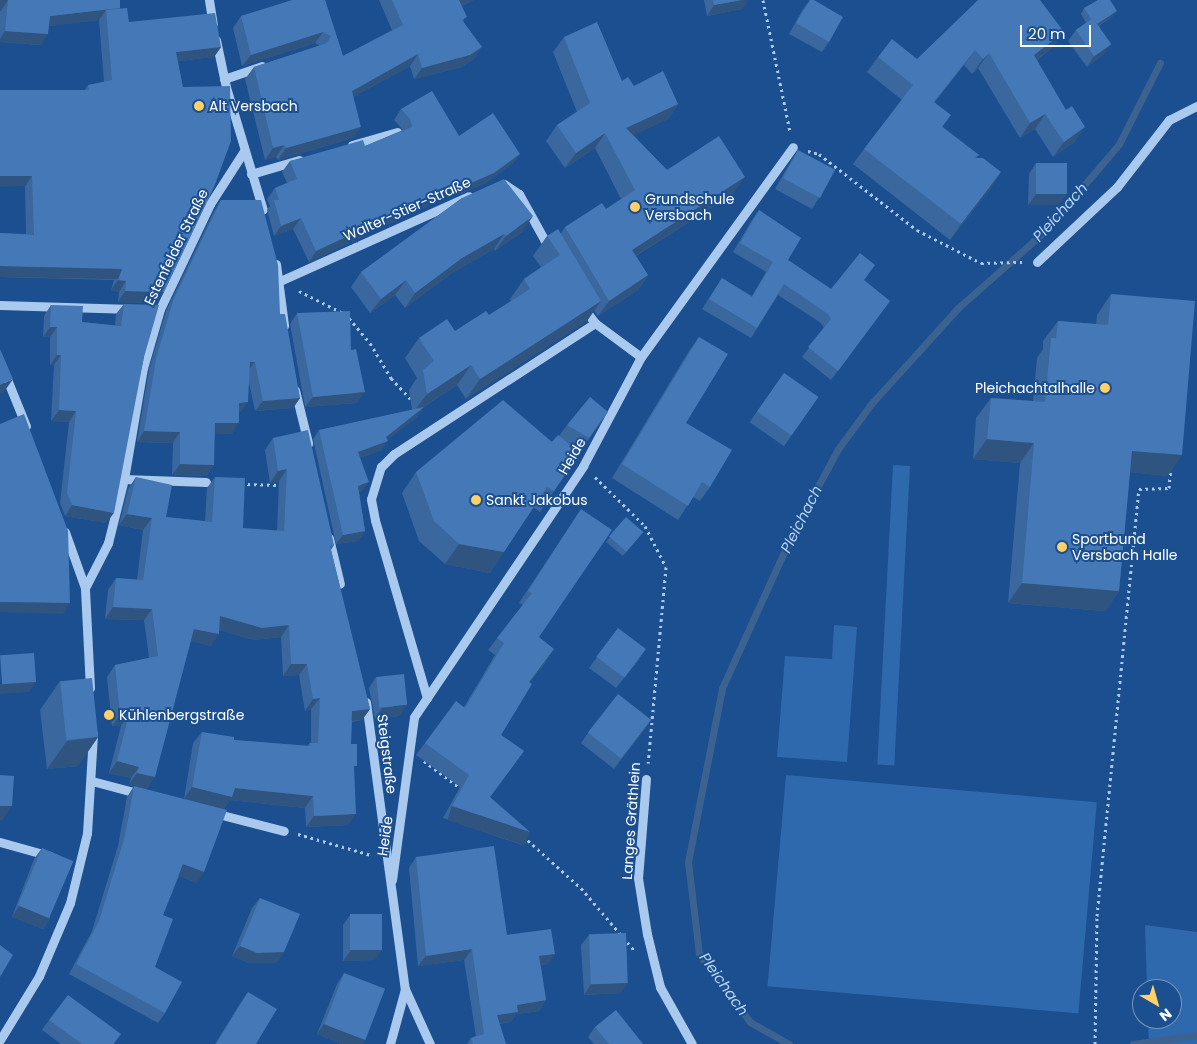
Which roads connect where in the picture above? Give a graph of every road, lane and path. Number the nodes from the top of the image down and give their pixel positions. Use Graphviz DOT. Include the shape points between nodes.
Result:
graph roads {
  1 [pos="209,0"];
  2 [pos="763,0"];
  3 [pos="271,64"];
  4 [pos="224,78"];
  5 [pos="1197,106"];
  6 [pos="397,132"];
  7 [pos="793,147"];
  8 [pos="342,148"];
  9 [pos="244,152"];
  10 [pos="306,158"];
  11 [pos="252,174"];
  12 [pos="491,185"];
  13 [pos="482,190"];
  14 [pos="264,217"];
  15 [pos="274,254"];
  16 [pos="554,257"];
  17 [pos="1037,262"];
  18 [pos="280,282"];
  19 [pos="576,295"];
  20 [pos="0,305"];
  21 [pos="140,309"];
  22 [pos="150,309"];
  23 [pos="160,310"];
  24 [pos="595,323"];
  25 [pos="285,341"];
  26 [pos="641,357"];
  27 [pos="0,362"];
  28 [pos="292,378"];
  29 [pos="432,429"];
  30 [pos="31,440"];
  31 [pos="309,450"];
  32 [pos="1172,459"];
  33 [pos="583,466"];
  34 [pos="124,479"];
  35 [pos="206,482"];
  36 [pos="287,484"];
  37 [pos="60,520"];
  38 [pos="326,525"];
  39 [pos="85,588"];
  40 [pos="342,593"];
  41 [pos="363,690"];
  42 [pos="427,698"];
  43 [pos="90,699"];
  44 [pos="92,726"];
  45 [pos="410,751"];
  46 [pos="646,779"];
  47 [pos="92,781"];
  48 [pos="469,794"];
  49 [pos="156,798"];
  50 [pos="201,810"];
  51 [pos="284,831"];
  52 [pos="519,833"];
  53 [pos="0,842"];
  54 [pos="56,858"];
  55 [pos="386,859"];
  56 [pos="391,892"];
  57 [pos="639,956"];
  58 [pos="405,989"];
  59 [pos="0,1040"];
  60 [pos="390,1044"];
  61 [pos="430,1044"];
  62 [pos="692,1044"];
  63 [pos="1095,1044"];
  1 -- 4 [label="street"];
  2 -- 7 [label="path"];
  3 -- 4 [label="street"];
  4 -- 9 [label="street"];
  5 -- 17 [label="street" via="1168,120 1117,187"];
  6 -- 8 [label="street"];
  7 -- 17 [label="path" via="819,154 917,230 981,263"];
  7 -- 26 [label="street, Heide"];
  9 -- 11 [label="street"];
  9 -- 23 [label="street, Estenfelder Straße" via="210,204"];
  10 -- 11 [label="street"];
  11 -- 14 [label="street"];
  12 -- 16 [label="street, Walter-Stier-Straße" via="503,183 519,194"];
  13 -- 18 [label="street, Walter-Stier-Straße"];
  15 -- 18 [label="street"];
  18 -- 25 [label="street"];
  18 -- 29 [label="path" via="343,311"];
  19 -- 24 [label="street"];
  20 -- 21 [label="street"];
  22 -- 23 [label="street"];
  23 -- 34 [label="street, Estenfelder Straße" via="144,368"];
  24 -- 26 [label="street"];
  24 -- 29 [label="street"];
  26 -- 33 [label="street, Heide"];
  27 -- 30 [label="street"];
  28 -- 31 [label="street"];
  29 -- 42 [label="street" via="394,454 381,467 371,499"];
  32 -- 63 [label="path" via="1169,488 1139,489 1097,916"];
  33 -- 42 [label="street, Heide"];
  33 -- 46 [label="path, Langes Gräthlein" via="645,526 666,567"];
  34 -- 35 [label="street"];
  34 -- 39 [label="street, Estenfelder Straße" via="108,543"];
  35 -- 36 [label="path"];
  37 -- 39 [label="street"];
  38 -- 40 [label="street"];
  39 -- 43 [label="street, Estenfelder Straße"];
  41 -- 55 [label="street, Steigstraße"];
  42 -- 45 [label="street, Heide" via="414,717"];
  44 -- 47 [label="street"];
  45 -- 48 [label="path"];
  45 -- 56 [label="street, Heide"];
  46 -- 62 [label="street, Langes Gräthlein" via="638,878 647,934 660,987"];
  47 -- 49 [label="street"];
  47 -- 59 [label="street" via="70,903 39,976"];
  50 -- 51 [label="street"];
  51 -- 55 [label="path"];
  52 -- 57 [label="path" via="581,888"];
  53 -- 54 [label="street"];
  55 -- 56 [label="street, Steigstraße"];
  56 -- 58 [label="street, Steigstraße"];
  58 -- 60 [label="street"];
  58 -- 61 [label="street"];
}
